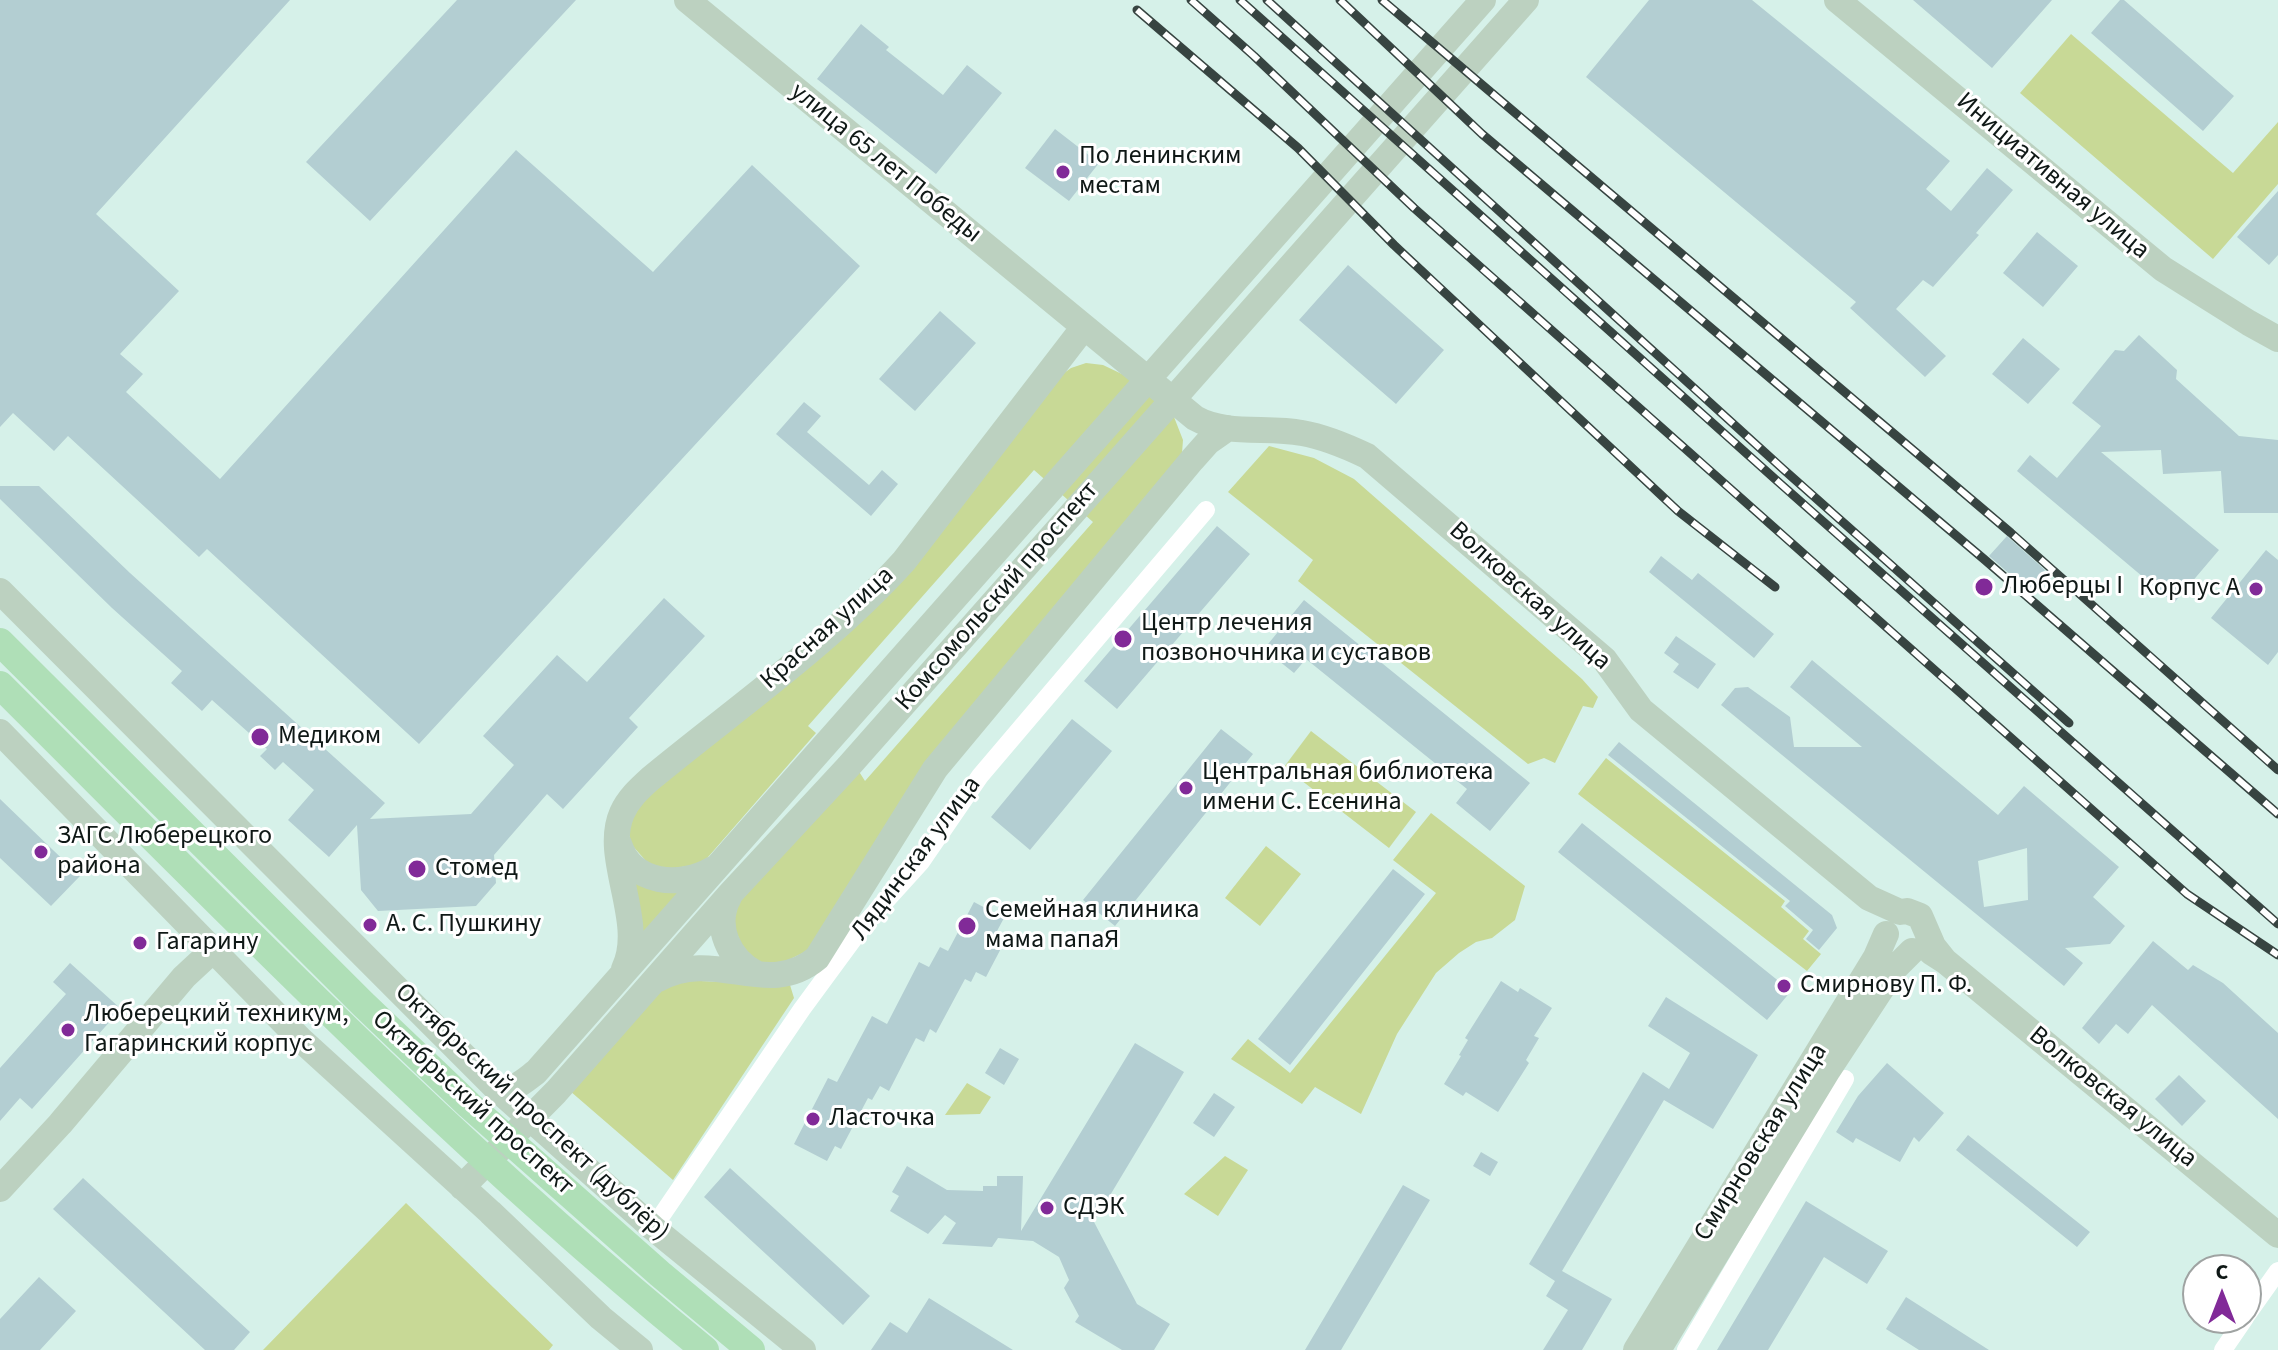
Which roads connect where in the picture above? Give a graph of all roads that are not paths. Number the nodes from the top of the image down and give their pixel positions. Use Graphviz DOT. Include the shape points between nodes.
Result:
graph roads {
  1 [pos="687,0"];
  2 [pos="1483,0"];
  3 [pos="1526,0"];
  4 [pos="1837,0"];
  5 [pos="1084,327"];
  6 [pos="2278,339"];
  7 [pos="1228,428"];
  8 [pos="1206,510"];
  9 [pos="0,591"];
  10 [pos="0,642"];
  11 [pos="0,685"];
  12 [pos="0,732"];
  13 [pos="618,837"];
  14 [pos="719,863"];
  15 [pos="731,893"];
  16 [pos="1890,924"];
  17 [pos="1919,942"];
  18 [pos="212,951"];
  19 [pos="757,974"];
  20 [pos="620,976"];
  21 [pos="649,986"];
  22 [pos="1845,1079"];
  23 [pos="497,1089"];
  24 [pos="532,1120"];
  25 [pos="462,1187"];
  26 [pos="0,1189"];
  27 [pos="653,1228"];
  28 [pos="2278,1235"];
  29 [pos="2278,1271"];
  30 [pos="2262,1294"];
  31 [pos="640,1350"];
  32 [pos="705,1350"];
  33 [pos="751,1350"];
  34 [pos="803,1350"];
  35 [pos="1636,1350"];
  36 [pos="1658,1350"];
  37 [pos="1686,1350"];
  1 -- 5 [label="main road, улица 65 лет Победы"];
  2 -- 14 [label="main road, Комсомольский проспект"];
  3 -- 15 [label="main road, Комсомольский проспект"];
  4 -- 6 [label="main road, Инициативная улица" via="2163,269"];
  5 -- 7 [label="main road, улица 65 лет Победы" via="1195,418"];
  5 -- 13 [label="main road, Красная улица" via="904,561 825,638 650,779 623,810"];
  7 -- 16 [label="main road, Волковская улица" via="1302,433 1367,456 1604,659 1641,710 1869,898"];
  7 -- 19 [label="main road, Лядинская улица" via="1192,460 960,737 910,806 817,958 787,975"];
  8 -- 27 [label="street, Лядинская улица" via="980,776 921,862 863,926"];
  9 -- 23 [label="main road, Октябрьский проспект (дублёр)"];
  10 -- 33 [label="main road, Октябрьский проспект" via="469,1105"];
  11 -- 32 [label="main road, Октябрьский проспект" via="343,1025"];
  12 -- 18 [label="main road"];
  13 -- 14 [label="main road" via="629,863 652,878 686,879"];
  13 -- 20 [label="main road" via="631,941"];
  14 -- 20 [label="main road, Комсомольский проспект"];
  15 -- 19 [label="main road" via="723,911 726,939 733,956"];
  15 -- 21 [label="main road, Комсомольский проспект"];
  16 -- 17 [label="main road, Волковская улица" via="1892,946 1905,952"];
  16 -- 17 [label="main road, Волковская улица" via="1907,911 1920,916"];
  16 -- 35 [label="main road, Смирновская улица" via="1876,957"];
  17 -- 28 [label="main road, Волковская улица"];
  17 -- 36 [label="main road, Смирновская улица" via="1895,968 1828,1070"];
  18 -- 25 [label="main road"];
  18 -- 26 [label="main road"];
  19 -- 21 [label="main road, Лядинская улица" via="697,967 665,975"];
  20 -- 23 [label="main road, Комсомольский проспект" via="536,1072 514,1088"];
  21 -- 24 [label="main road, Комсомольский проспект"];
  22 -- 37 [label="street"];
  23 -- 24 [label="main road, Октябрьский проспект (дублёр)"];
  24 -- 25 [label="main road, Комсомольский проспект"];
  24 -- 27 [label="main road, Октябрьский проспект (дублёр)"];
  25 -- 31 [label="main road"];
  27 -- 34 [label="main road, Октябрьский проспект (дублёр)"];
  29 -- 30 [label="street"];
}
